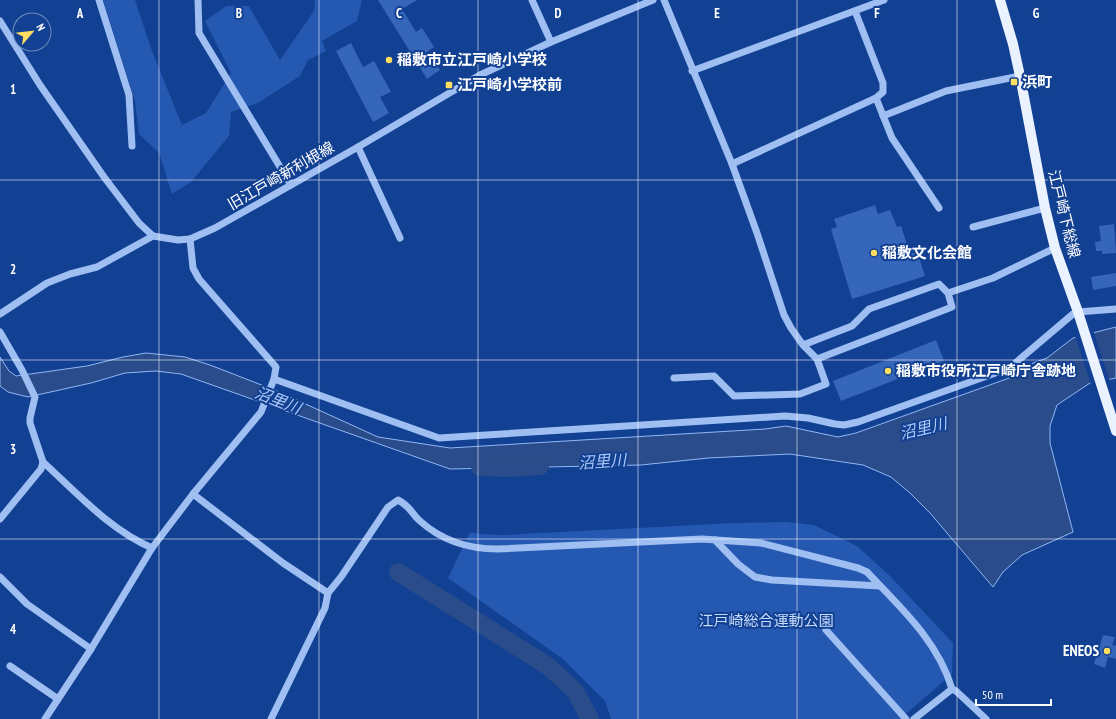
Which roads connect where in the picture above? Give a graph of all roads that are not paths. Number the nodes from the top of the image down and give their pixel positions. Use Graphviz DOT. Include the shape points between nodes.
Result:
graph roads {
  1 [pos="100,0"];
  2 [pos="198,0"];
  3 [pos="532,0"];
  4 [pos="653,0"];
  5 [pos="664,0"];
  6 [pos="884,0"];
  7 [pos="1000,0"];
  8 [pos="855,11"];
  9 [pos="1,25"];
  10 [pos="551,42"];
  11 [pos="692,71"];
  12 [pos="1020,76"];
  13 [pos="876,98"];
  14 [pos="883,116"];
  15 [pos="132,146"];
  16 [pos="358,147"];
  17 [pos="732,164"];
  18 [pos="291,185"];
  19 [pos="939,208"];
  20 [pos="1045,208"];
  21 [pos="973,227"];
  22 [pos="153,236"];
  23 [pos="400,238"];
  24 [pos="190,239"];
  25 [pos="1055,248"];
  26 [pos="948,293"];
  27 [pos="1116,309"];
  28 [pos="0,314"];
  29 [pos="1079,316"];
  30 [pos="0,332"];
  31 [pos="803,345"];
  32 [pos="817,359"];
  33 [pos="674,378"];
  34 [pos="273,381"];
  35 [pos="1116,431"];
  36 [pos="43,462"];
  37 [pos="193,494"];
  38 [pos="0,519"];
  39 [pos="715,540"];
  40 [pos="152,548"];
  41 [pos="0,577"];
  42 [pos="880,586"];
  43 [pos="328,593"];
  44 [pos="826,630"];
  45 [pos="91,650"];
  46 [pos="10,666"];
  47 [pos="952,689"];
  48 [pos="58,699"];
  49 [pos="45,719"];
  50 [pos="271,719"];
  51 [pos="906,719"];
  52 [pos="914,719"];
  53 [pos="986,719"];
  1 -- 15 [label="street" via="129,95"];
  2 -- 18 [label="street" via="199,33"];
  3 -- 10 [label="street"];
  4 -- 10 [label="street, 旧江戸崎新利根線"];
  5 -- 11 [label="street"];
  6 -- 8 [label="street"];
  7 -- 12 [label="main road, 江戸崎下総線"];
  8 -- 11 [label="street"];
  8 -- 13 [label="street" via="883,83 883,92"];
  9 -- 22 [label="street" via="104,177 139,223"];
  10 -- 16 [label="street, 旧江戸崎新利根線" via="480,75"];
  11 -- 17 [label="street"];
  12 -- 14 [label="street" via="946,91"];
  12 -- 20 [label="main road, 江戸崎下総線"];
  13 -- 14 [label="street"];
  13 -- 17 [label="street"];
  14 -- 19 [label="street" via="892,138"];
  16 -- 18 [label="street, 旧江戸崎新利根線"];
  16 -- 23 [label="street"];
  17 -- 31 [label="street" via="784,314"];
  18 -- 24 [label="street, 旧江戸崎新利根線" via="215,228"];
  20 -- 21 [label="street"];
  20 -- 25 [label="main road, 江戸崎下総線"];
  22 -- 24 [label="street, 旧江戸崎新利根線"];
  22 -- 28 [label="street" via="97,268 70,274 47,283"];
  24 -- 34 [label="street" via="193,268 199,279 276,367"];
  25 -- 26 [label="street" via="993,278"];
  25 -- 29 [label="main road, 江戸崎下総線"];
  26 -- 31 [label="street" via="939,284 869,309 852,326"];
  26 -- 32 [label="street" via="952,307"];
  27 -- 29 [label="street"];
  29 -- 34 [label="street" via="1069,316 1013,365 1001,371 844,425 785,416 439,438"];
  29 -- 35 [label="main road, 江戸崎下総線"];
  30 -- 36 [label="street" via="36,397 30,423"];
  31 -- 32 [label="street"];
  32 -- 33 [label="street" via="826,384 800,394 734,396 714,376"];
  34 -- 37 [label="street" via="261,412"];
  36 -- 38 [label="street" via="41,469"];
  36 -- 40 [label="street" via="102,517 138,542"];
  37 -- 40 [label="street"];
  37 -- 43 [label="street" via="283,563"];
  39 -- 42 [label="street" via="761,543 858,568 867,572"];
  39 -- 42 [label="street" via="738,564 755,577"];
  39 -- 43 [label="street" via="485,550 470,548 431,530 406,504 398,500 388,507 341,578"];
  40 -- 45 [label="street"];
  41 -- 45 [label="street" via="27,604"];
  42 -- 47 [label="street" via="927,638"];
  43 -- 50 [label="street" via="325,608"];
  44 -- 51 [label="street"];
  45 -- 48 [label="street"];
  46 -- 48 [label="street"];
  47 -- 52 [label="street"];
  47 -- 53 [label="street"];
  48 -- 49 [label="street"];
}
